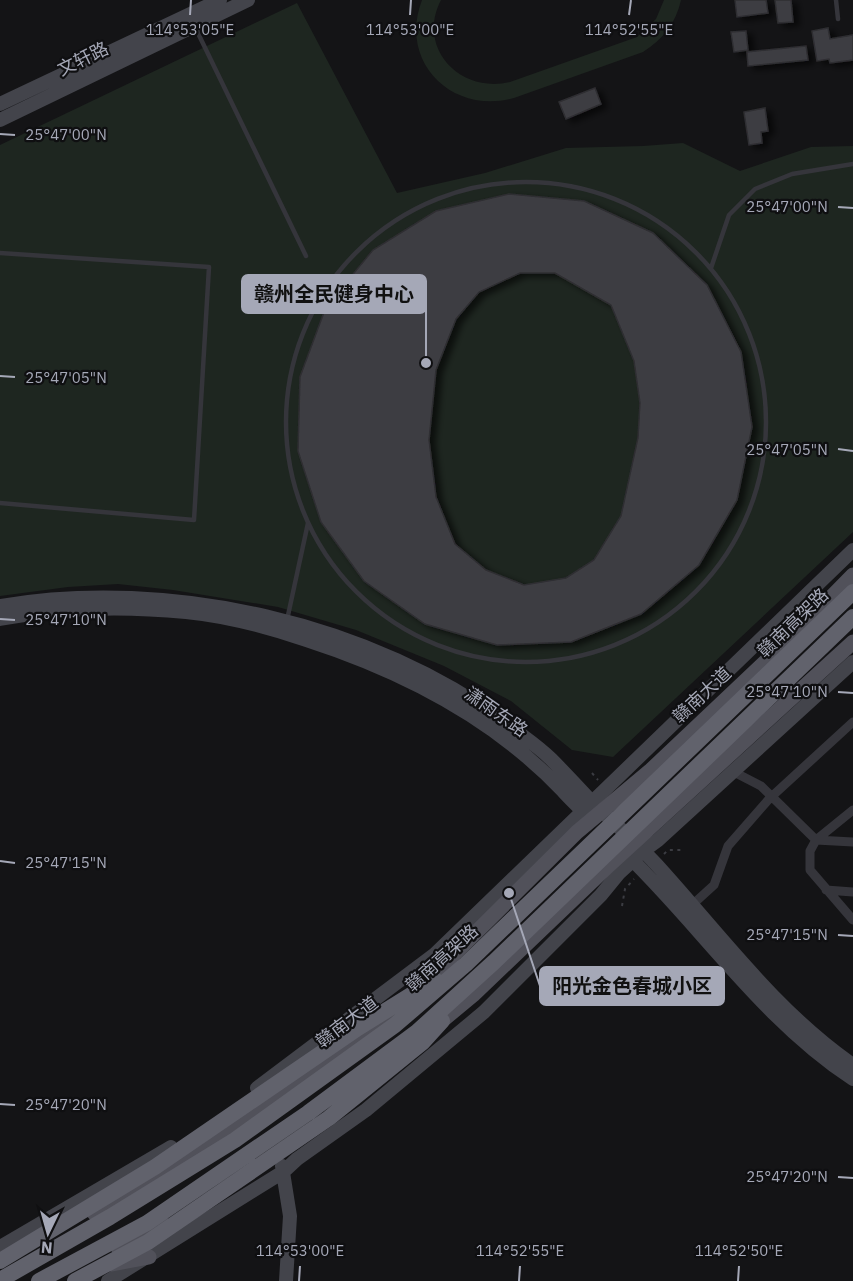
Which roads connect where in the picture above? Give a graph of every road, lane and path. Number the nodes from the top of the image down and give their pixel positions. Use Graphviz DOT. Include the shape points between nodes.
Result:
graph roads {
  1 [pos="220,0"];
  2 [pos="248,0"];
  3 [pos="836,0"];
  4 [pos="206,9"];
  5 [pos="838,19"];
  6 [pos="194,25"];
  7 [pos="0,104"];
  8 [pos="0,120"];
  9 [pos="853,164"];
  10 [pos="0,253"];
  11 [pos="306,256"];
  12 [pos="711,268"];
  13 [pos="0,503"];
  14 [pos="308,523"];
  15 [pos="853,550"];
  16 [pos="853,575"];
  17 [pos="853,592"];
  18 [pos="0,606"];
  19 [pos="853,618"];
  20 [pos="0,619"];
  21 [pos="287,623"];
  22 [pos="853,642"];
  23 [pos="853,662"];
  24 [pos="853,722"];
  25 [pos="732,771"];
  26 [pos="772,796"];
  27 [pos="853,810"];
  28 [pos="592,811"];
  29 [pos="816,840"];
  30 [pos="853,842"];
  31 [pos="668,850"];
  32 [pos="682,850"];
  33 [pos="633,851"];
  34 [pos="630,883"];
  35 [pos="826,890"];
  36 [pos="853,891"];
  37 [pos="692,905"];
  38 [pos="622,906"];
  39 [pos="853,920"];
  40 [pos="481,950"];
  41 [pos="494,962"];
  42 [pos="853,1065"];
  43 [pos="853,1079"];
  44 [pos="280,1146"];
  45 [pos="283,1172"];
  46 [pos="105,1186"];
  47 [pos="71,1227"];
  48 [pos="0,1247"];
  49 [pos="149,1257"];
  50 [pos="0,1261"];
  51 [pos="0,1267"];
  52 [pos="88,1269"];
  53 [pos="0,1280"];
  54 [pos="39,1281"];
  55 [pos="64,1281"];
  56 [pos="75,1281"];
  57 [pos="108,1281"];
  58 [pos="286,1281"];
  1 -- 4 [label="main road, 文轩路"];
  2 -- 4 [label="main road, 文轩路"];
  3 -- 5 [label="lane"];
  4 -- 6 [label="main road, 文轩路"];
  4 -- 7 [label="main road, 文轩路"];
  6 -- 8 [label="main road, 文轩路"];
  6 -- 11 [label="lane"];
  9 -- 12 [label="lane" via="792,174 756,189 729,215"];
  10 -- 13 [label="lane" via="210,267 194,520"];
  12 -- 14 [label="lane" via="673,231 626,203 576,187 522,182 469,188 419,206 373,235 336,273 308,318 290,369 284,422 290,475"];
  12 -- 14 [label="lane" via="747,324 766,389 766,456 748,520 712,577 662,621 602,651 536,663 469,656 407,632 354,591 313,537"];
  14 -- 21 [label="lane"];
  15 -- 28 [label="main road"];
  16 -- 28 [label="main road, 赣南大道" via="651,770"];
  17 -- 40 [label="highway, 赣南高架路, bridge"];
  18 -- 21 [label="main road, 潇雨东路" via="91,596 142,598 243,611"];
  19 -- 41 [label="highway, 赣南高架路, bridge"];
  20 -- 28 [label="main road, 潇雨东路" via="90,608 188,612 262,627 331,647 386,669 476,717"];
  21 -- 28 [label="main road, 潇雨东路" via="333,635 390,658 482,706 549,757"];
  22 -- 33 [label="main road"];
  23 -- 25 [label="main road"];
  24 -- 26 [label="street"];
  25 -- 26 [label="street"];
  25 -- 33 [label="main road" via="658,840"];
  26 -- 29 [label="street"];
  26 -- 37 [label="street" via="728,846 714,885"];
  27 -- 29 [label="street"];
  28 -- 33 [label="main road, 潇雨东路"];
  28 -- 46 [label="main road" via="435,954 255,1089 167,1150"];
  28 -- 47 [label="main road, 赣南大道" via="577,832 386,1019 177,1165"];
  29 -- 30 [label="street"];
  29 -- 35 [label="street" via="810,851 810,870"];
  31 -- 32 [label="path"];
  33 -- 37 [label="main road, 潇雨东路"];
  33 -- 43 [label="main road, 潇雨东路" via="779,1020"];
  33 -- 44 [label="main road" via="473,995 352,1094"];
  33 -- 45 [label="main road" via="601,895 484,1012 366,1110"];
  34 -- 38 [label="path"];
  35 -- 36 [label="street"];
  35 -- 39 [label="street"];
  37 -- 42 [label="main road, 潇雨东路" via="787,1010"];
  40 -- 50 [label="highway, bridge" via="155,1167"];
  40 -- 53 [label="highway, 赣南高架路, bridge" via="395,1025 235,1140"];
  41 -- 54 [label="highway, 赣南高架路, bridge" via="417,1032 308,1113 147,1222"];
  41 -- 56 [label="highway, bridge" via="423,1042 328,1118 148,1242"];
  44 -- 45 [label="main road"];
  44 -- 52 [label="main road"];
  45 -- 49 [label="main road"];
  45 -- 58 [label="main road" via="290,1216"];
  46 -- 47 [label="main road"];
  46 -- 48 [label="main road"];
  47 -- 51 [label="main road, 赣南大道"];
  49 -- 52 [label="main road"];
  49 -- 57 [label="main road"];
  52 -- 55 [label="main road"];
}
